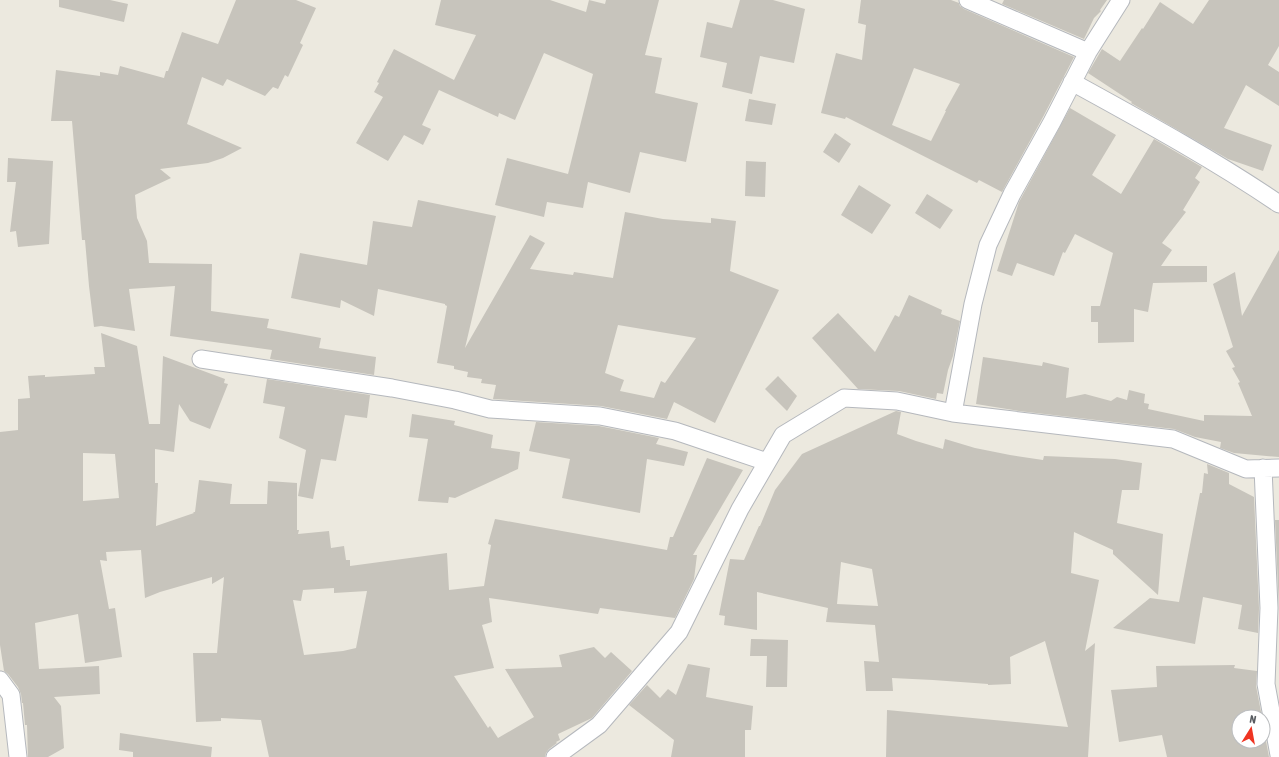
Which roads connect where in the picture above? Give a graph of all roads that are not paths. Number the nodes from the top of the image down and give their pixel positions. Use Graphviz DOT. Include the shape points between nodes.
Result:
graph roads {
  1 [pos="968,0"];
  2 [pos="1121,0"];
  3 [pos="1088,52"];
  4 [pos="1072,82"];
  5 [pos="1279,204"];
  6 [pos="201,359"];
  7 [pos="953,413"];
  8 [pos="767,462"];
  9 [pos="1271,468"];
  10 [pos="0,680"];
  11 [pos="1279,755"];
  12 [pos="18,757"];
  13 [pos="556,757"];
  1 -- 3 [label="street"];
  2 -- 3 [label="street"];
  3 -- 4 [label="street"];
  4 -- 5 [label="street" via="1190,147"];
  4 -- 7 [label="street" via="1012,194 988,245 973,304"];
  6 -- 8 [label="street" via="392,388 490,409 600,416 675,431"];
  7 -- 8 [label="street" via="897,401 844,398 783,435"];
  7 -- 9 [label="street" via="1173,439 1246,469"];
  8 -- 13 [label="street" via="740,509 679,632 599,725"];
  9 -- 11 [label="street" via="1266,684"];
  10 -- 12 [label="street" via="10,695"];
}
